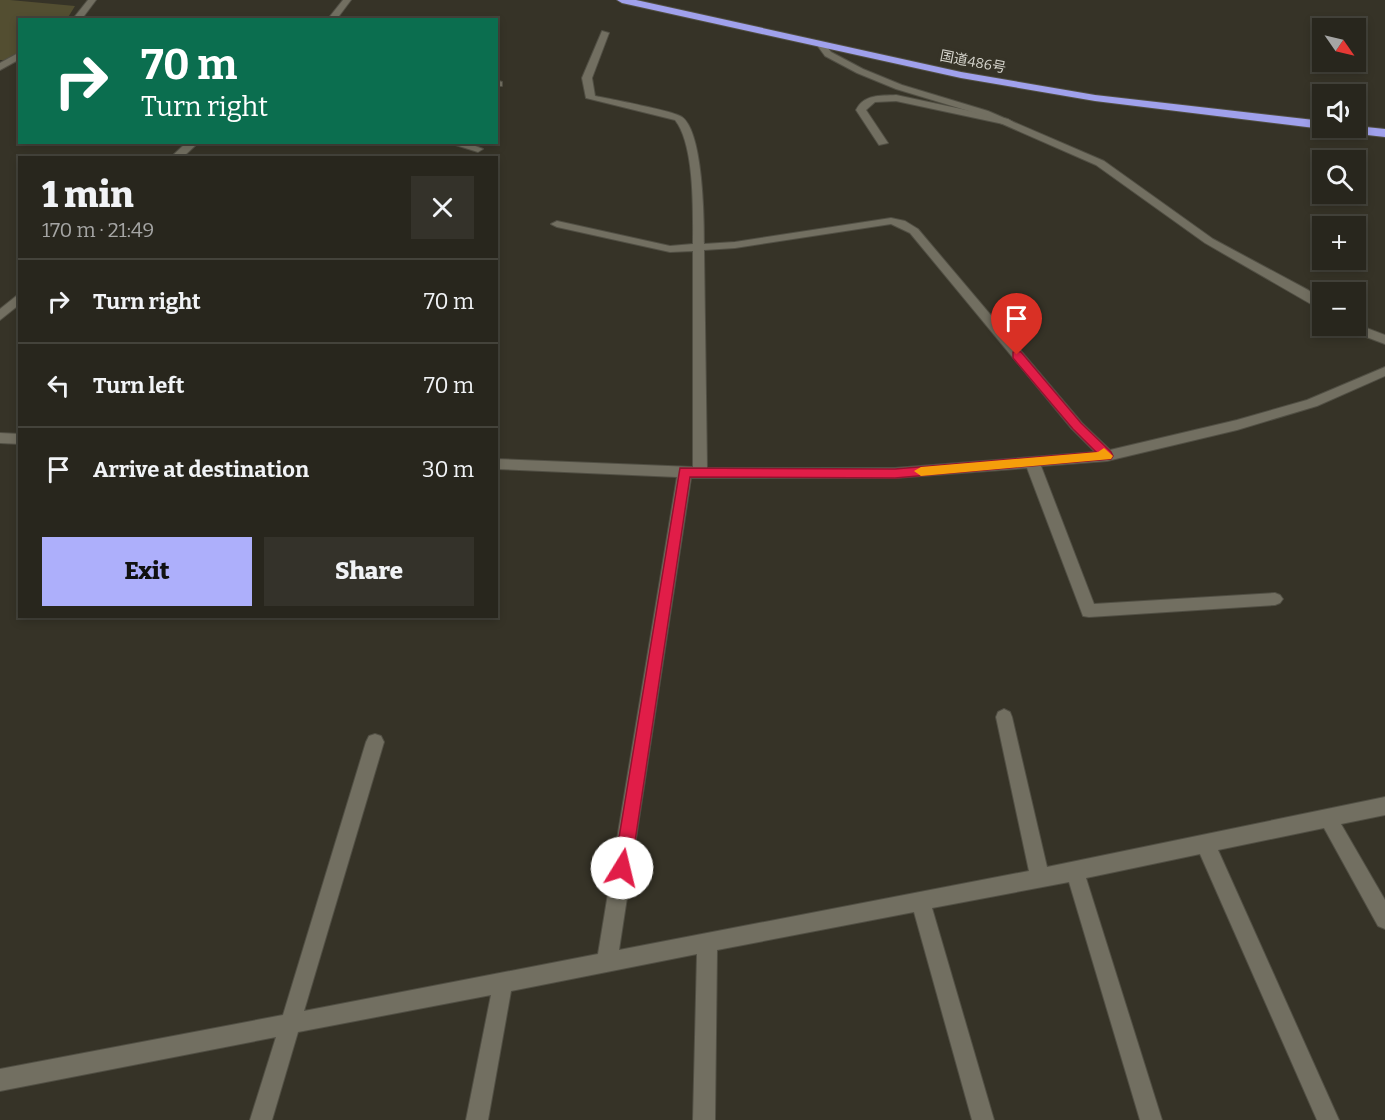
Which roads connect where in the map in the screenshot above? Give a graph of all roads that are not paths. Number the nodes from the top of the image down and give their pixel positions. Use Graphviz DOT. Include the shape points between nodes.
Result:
graph roads {
  1 [pos="92,0"];
  2 [pos="346,0"];
  3 [pos="622,0"];
  4 [pos="78,18"];
  5 [pos="332,18"];
  6 [pos="605,33"];
  7 [pos="821,45"];
  8 [pos="18,56"];
  9 [pos="0,67"];
  10 [pos="1008,122"];
  11 [pos="1312,124"];
  12 [pos="1366,130"];
  13 [pos="1385,132"];
  14 [pos="883,143"];
  15 [pos="192,144"];
  16 [pos="459,144"];
  17 [pos="478,149"];
  18 [pos="177,156"];
  19 [pos="557,224"];
  20 [pos="698,246"];
  21 [pos="18,299"];
  22 [pos="1312,299"];
  23 [pos="0,316"];
  24 [pos="1366,333"];
  25 [pos="1385,340"];
  26 [pos="1385,371"];
  27 [pos="0,438"];
  28 [pos="18,439"];
  29 [pos="1107,456"];
  30 [pos="1032,462"];
  31 [pos="498,464"];
  32 [pos="692,472"];
  33 [pos="1275,599"];
  34 [pos="1004,717"];
  35 [pos="375,742"];
  36 [pos="1385,806"];
  37 [pos="1328,818"];
  38 [pos="1205,843"];
  39 [pos="1075,871"];
  40 [pos="1040,877"];
  41 [pos="920,900"];
  42 [pos="1385,919"];
  43 [pos="707,942"];
  44 [pos="608,961"];
  45 [pos="503,982"];
  46 [pos="291,1023"];
  47 [pos="0,1080"];
  48 [pos="261,1120"];
  49 [pos="477,1120"];
  50 [pos="705,1120"];
  51 [pos="983,1120"];
  52 [pos="1150,1120"];
  53 [pos="1328,1120"];
  1 -- 4 [label="street"];
  2 -- 5 [label="street"];
  3 -- 7 [label="highway, 国道486号"];
  6 -- 20 [label="street" via="587,78 591,98 682,122 698,188"];
  7 -- 10 [label="street" via="828,54 870,75"];
  7 -- 11 [label="highway, 国道486号" via="1030,87"];
  8 -- 9 [label="street"];
  10 -- 14 [label="street" via="880,98 867,102 861,110"];
  10 -- 22 [label="street" via="1100,163 1209,241"];
  12 -- 13 [label="highway"];
  15 -- 18 [label="street"];
  16 -- 17 [label="street"];
  19 -- 20 [label="street" via="670,249"];
  20 -- 29 [label="street" via="735,245 891,221 901,223 914,231 1077,426"];
  20 -- 32 [label="street"];
  21 -- 23 [label="street"];
  24 -- 25 [label="street"];
  26 -- 29 [label="street" via="1312,403"];
  27 -- 28 [label="street"];
  29 -- 30 [label="street"];
  30 -- 32 [label="street" via="895,473"];
  30 -- 33 [label="street" via="1089,610"];
  31 -- 32 [label="street"];
  32 -- 44 [label="street"];
  34 -- 40 [label="street"];
  35 -- 46 [label="street"];
  36 -- 37 [label="street"];
  37 -- 38 [label="street"];
  37 -- 42 [label="street"];
  38 -- 39 [label="street"];
  38 -- 53 [label="street"];
  39 -- 40 [label="street"];
  39 -- 52 [label="street"];
  40 -- 41 [label="street"];
  41 -- 43 [label="street"];
  41 -- 51 [label="street"];
  43 -- 44 [label="street"];
  43 -- 50 [label="street"];
  44 -- 45 [label="street"];
  45 -- 46 [label="street"];
  45 -- 49 [label="street"];
  46 -- 47 [label="street"];
  46 -- 48 [label="street"];
}
